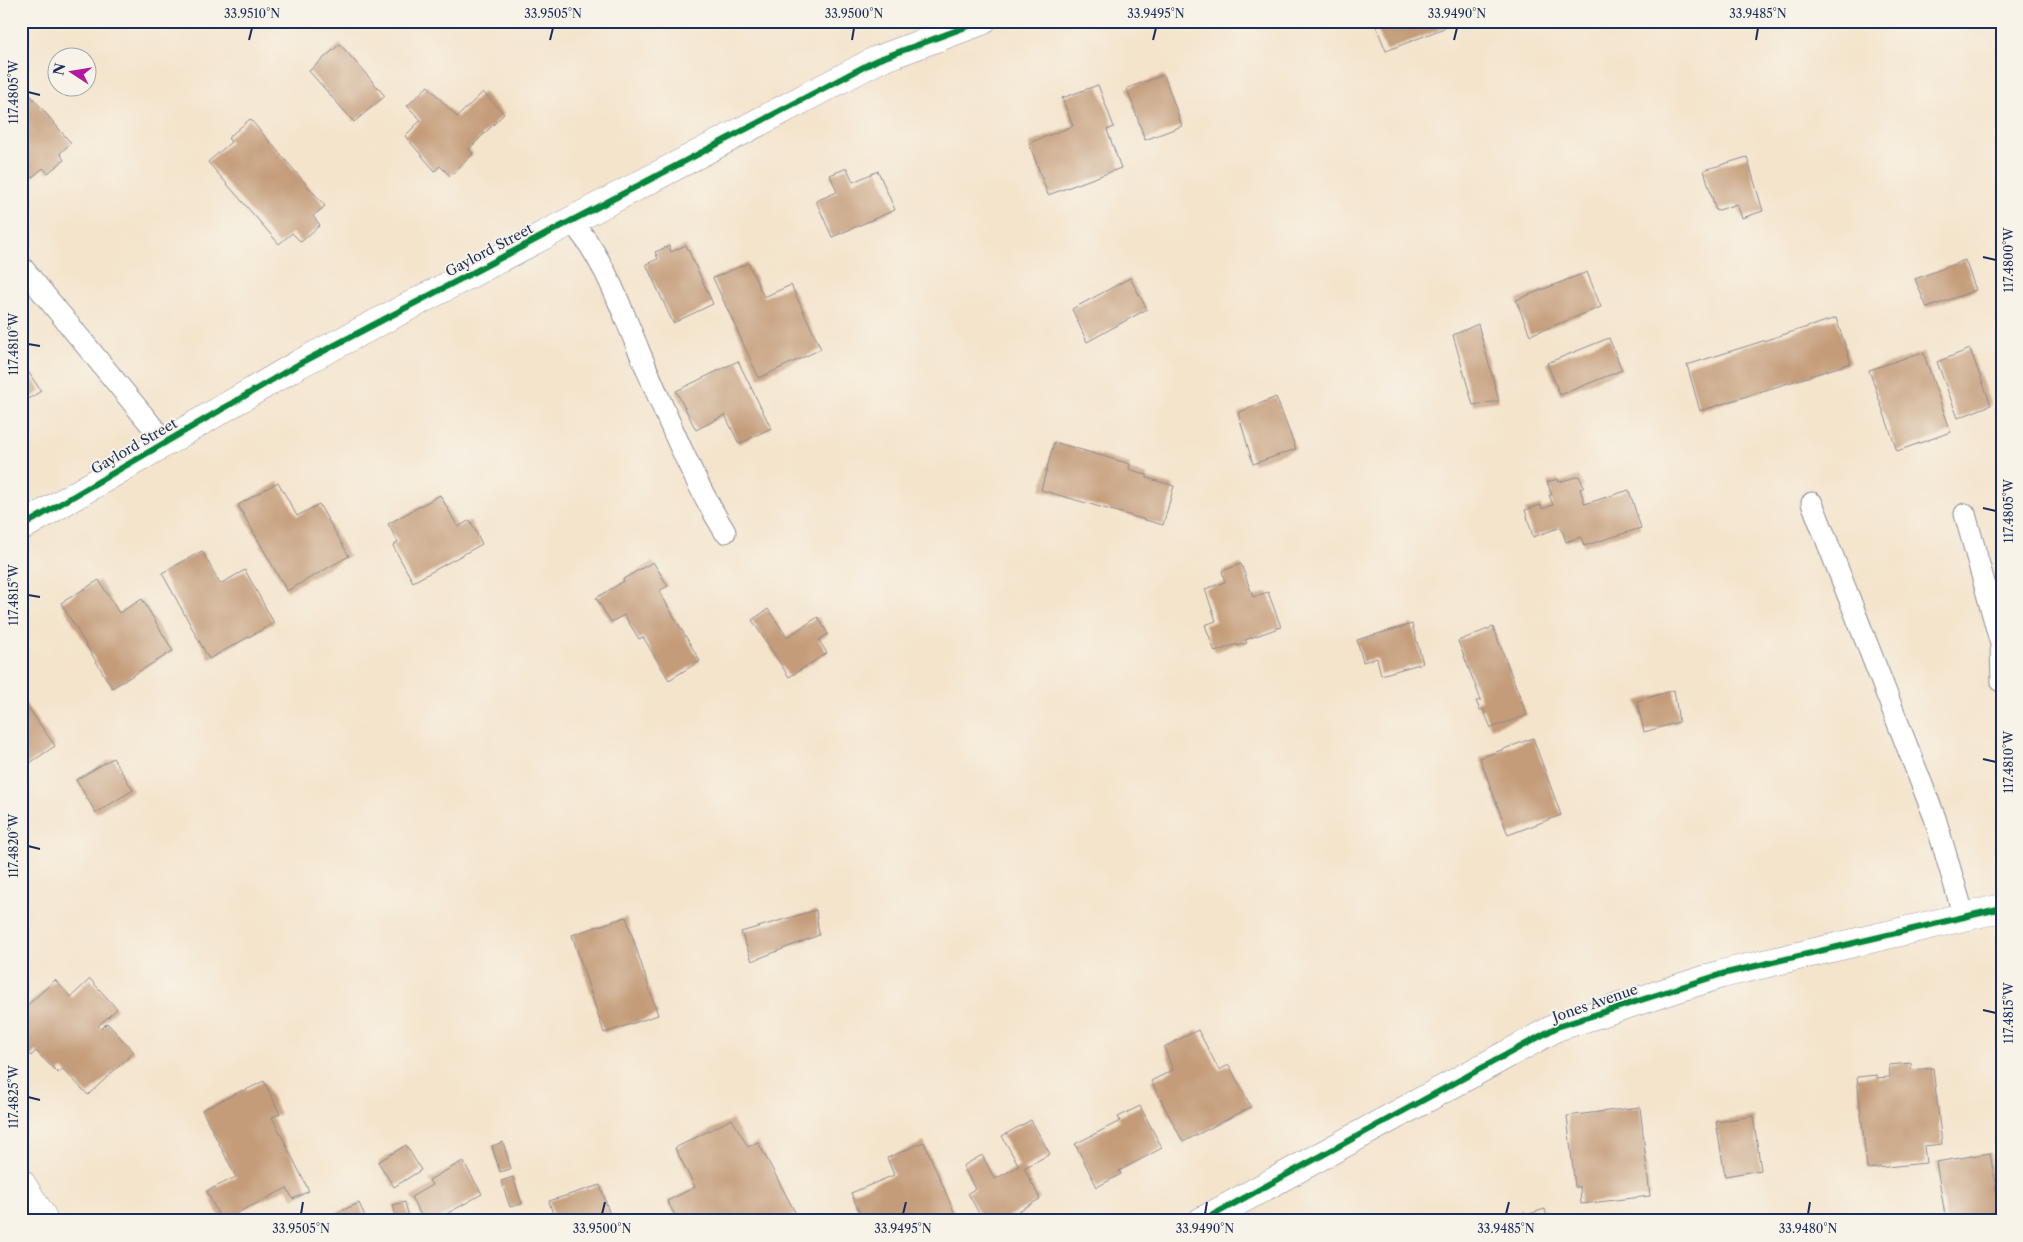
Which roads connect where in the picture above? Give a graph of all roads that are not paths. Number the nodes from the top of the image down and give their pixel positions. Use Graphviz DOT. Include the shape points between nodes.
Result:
graph roads {
  1 [pos="982,21"];
  2 [pos="571,220"];
  3 [pos="21,266"];
  4 [pos="165,442"];
  5 [pos="1812,503"];
  6 [pos="1965,514"];
  7 [pos="21,527"];
  8 [pos="725,532"];
  9 [pos="2002,682"];
  10 [pos="2002,908"];
  11 [pos="1964,917"];
  12 [pos="21,1183"];
  13 [pos="43,1221"];
  14 [pos="1202,1221"];
  1 -- 2 [label="street, Gaylord Street" via="877,60"];
  2 -- 4 [label="street, Gaylord Street" via="299,364"];
  2 -- 8 [label="lane" via="588,239 611,285 706,501"];
  3 -- 4 [label="lane"];
  4 -- 7 [label="street, Gaylord Street"];
  5 -- 11 [label="lane" via="1935,818"];
  6 -- 9 [label="lane" via="2001,644"];
  10 -- 11 [label="street, Jones Avenue"];
  11 -- 14 [label="street, Jones Avenue" via="1722,974 1557,1027"];
  12 -- 13 [label="street"];
}
